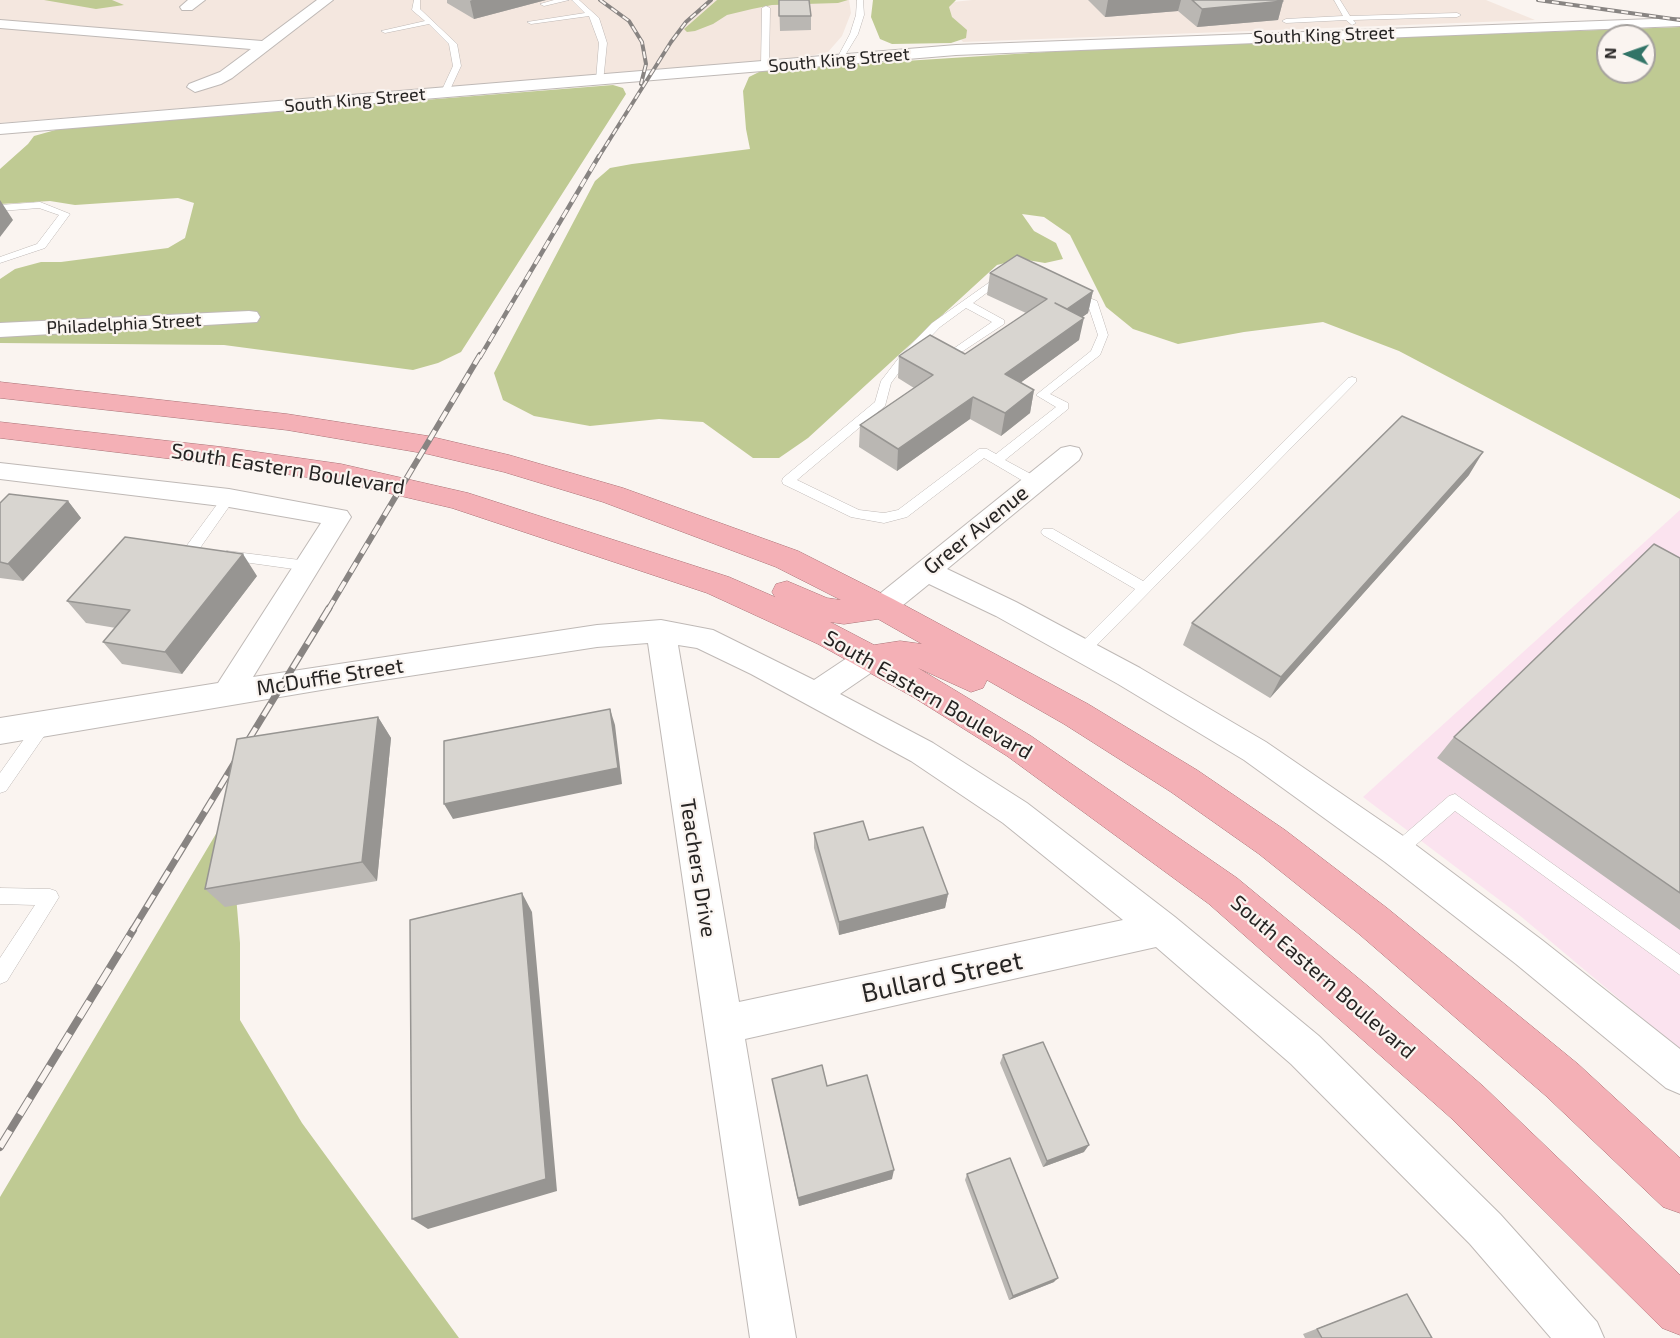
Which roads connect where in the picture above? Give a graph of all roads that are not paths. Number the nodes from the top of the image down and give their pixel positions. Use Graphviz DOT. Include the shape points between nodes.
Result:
graph roads {
  1 [pos="326,0"];
  2 [pos="417,0"];
  3 [pos="566,0"];
  4 [pos="575,0"];
  5 [pos="860,0"];
  6 [pos="1337,0"];
  7 [pos="544,4"];
  8 [pos="766,8"];
  9 [pos="591,14"];
  10 [pos="1457,15"];
  11 [pos="1348,18"];
  12 [pos="531,21"];
  13 [pos="1286,21"];
  14 [pos="429,22"];
  15 [pos="1680,22"];
  16 [pos="0,24"];
  17 [pos="385,31"];
  18 [pos="1359,33"];
  19 [pos="266,46"];
  20 [pos="838,60"];
  21 [pos="765,66"];
  22 [pos="600,80"];
  23 [pos="195,87"];
  24 [pos="445,92"];
  25 [pos="0,129"];
  26 [pos="0,208"];
  27 [pos="0,260"];
  28 [pos="1015,267"];
  29 [pos="1064,290"];
  30 [pos="966,303"];
  31 [pos="249,317"];
  32 [pos="0,330"];
  33 [pos="924,338"];
  34 [pos="1352,380"];
  35 [pos="0,390"];
  36 [pos="0,430"];
  37 [pos="1070,454"];
  38 [pos="997,460"];
  39 [pos="0,471"];
  40 [pos="1035,482"];
  41 [pos="229,498"];
  42 [pos="546,527"];
  43 [pos="1048,532"];
  44 [pos="308,566"];
  45 [pos="926,571"];
  46 [pos="1144,588"];
  47 [pos="882,607"];
  48 [pos="661,631"];
  49 [pos="1082,651"];
  50 [pos="870,658"];
  51 [pos="227,694"];
  52 [pos="815,695"];
  53 [pos="45,722"];
  54 [pos="0,731"];
  55 [pos="1184,781"];
  56 [pos="0,786"];
  57 [pos="1397,850"];
  58 [pos="0,896"];
  59 [pos="1162,929"];
  60 [pos="1680,966"];
  61 [pos="0,975"];
  62 [pos="723,1025"];
  63 [pos="1680,1074"];
  64 [pos="1680,1190"];
  65 [pos="1680,1310"];
  66 [pos="773,1338"];
  67 [pos="1581,1338"];
  1 -- 19 [label="street"];
  2 -- 14 [label="lane" via="416,10"];
  3 -- 7 [label="lane"];
  4 -- 9 [label="lane"];
  5 -- 20 [label="lane" via="854,34"];
  6 -- 11 [label="lane"];
  8 -- 21 [label="lane"];
  9 -- 12 [label="lane"];
  9 -- 22 [label="lane" via="603,44"];
  10 -- 11 [label="lane"];
  11 -- 13 [label="lane"];
  11 -- 18 [label="lane"];
  14 -- 17 [label="lane"];
  14 -- 24 [label="lane" via="453,44 457,66"];
  15 -- 18 [label="street, South King Street"];
  16 -- 19 [label="street"];
  18 -- 20 [label="street, South King Street" via="1030,46"];
  19 -- 23 [label="street" via="226,75"];
  20 -- 21 [label="street, South King Street"];
  21 -- 22 [label="street, South King Street"];
  22 -- 24 [label="street, South King Street"];
  24 -- 25 [label="street, South King Street"];
  26 -- 27 [label="lane" via="40,206 65,214 41,246"];
  28 -- 30 [label="lane"];
  29 -- 38 [label="lane" via="1093,303 1103,335 1100,344 1096,353 1042,395 1064,406"];
  30 -- 33 [label="lane"];
  30 -- 33 [label="lane" via="1000,322 954,354"];
  31 -- 32 [label="street, Philadelphia Street"];
  33 -- 38 [label="lane" via="885,383 881,403 788,481 856,514 884,518 902,514 982,452"];
  34 -- 46 [label="lane"];
  35 -- 47 [label="highway, South Eastern Boulevard" via="333,429 509,464 613,495 739,540"];
  36 -- 42 [label="highway, South Eastern Boulevard" via="340,473 458,500"];
  37 -- 40 [label="street, Greer Avenue"];
  38 -- 40 [label="lane"];
  39 -- 41 [label="street, South Eastern Boulevard"];
  40 -- 45 [label="street, Greer Avenue"];
  41 -- 44 [label="street, South Eastern Boulevard" via="338,517"];
  41 -- 44 [label="lane" via="190,551"];
  42 -- 47 [label="highway" via="721,566 764,581 821,609 844,612"];
  42 -- 50 [label="highway, South Eastern Boulevard" via="718,585"];
  43 -- 46 [label="lane"];
  44 -- 51 [label="street, South Eastern Boulevard"];
  45 -- 47 [label="street, Greer Avenue"];
  45 -- 49 [label="street"];
  46 -- 49 [label="lane"];
  47 -- 55 [label="highway, South Eastern Boulevard" via="1076,714"];
  48 -- 51 [label="street, McDuffie Street" via="586,638"];
  48 -- 52 [label="street" via="703,638"];
  48 -- 62 [label="street, Teachers Drive"];
  49 -- 57 [label="street" via="1255,751"];
  50 -- 52 [label="street"];
  50 -- 55 [label="highway" via="900,653 926,657"];
  50 -- 65 [label="highway, South Eastern Boulevard" via="1019,746 1223,891 1467,1102"];
  51 -- 53 [label="street, McDuffie Street"];
  52 -- 59 [label="street" via="922,752 1015,813"];
  53 -- 54 [label="street, McDuffie Street"];
  53 -- 56 [label="lane"];
  55 -- 64 [label="highway, South Eastern Boulevard" via="1272,842 1373,921 1562,1080"];
  57 -- 60 [label="lane" via="1455,801"];
  57 -- 63 [label="street"];
  58 -- 61 [label="lane" via="50,897"];
  59 -- 62 [label="street, Bullard Street"];
  59 -- 67 [label="street" via="1305,1050 1485,1229"];
  62 -- 66 [label="street, Teachers Drive"];
}
